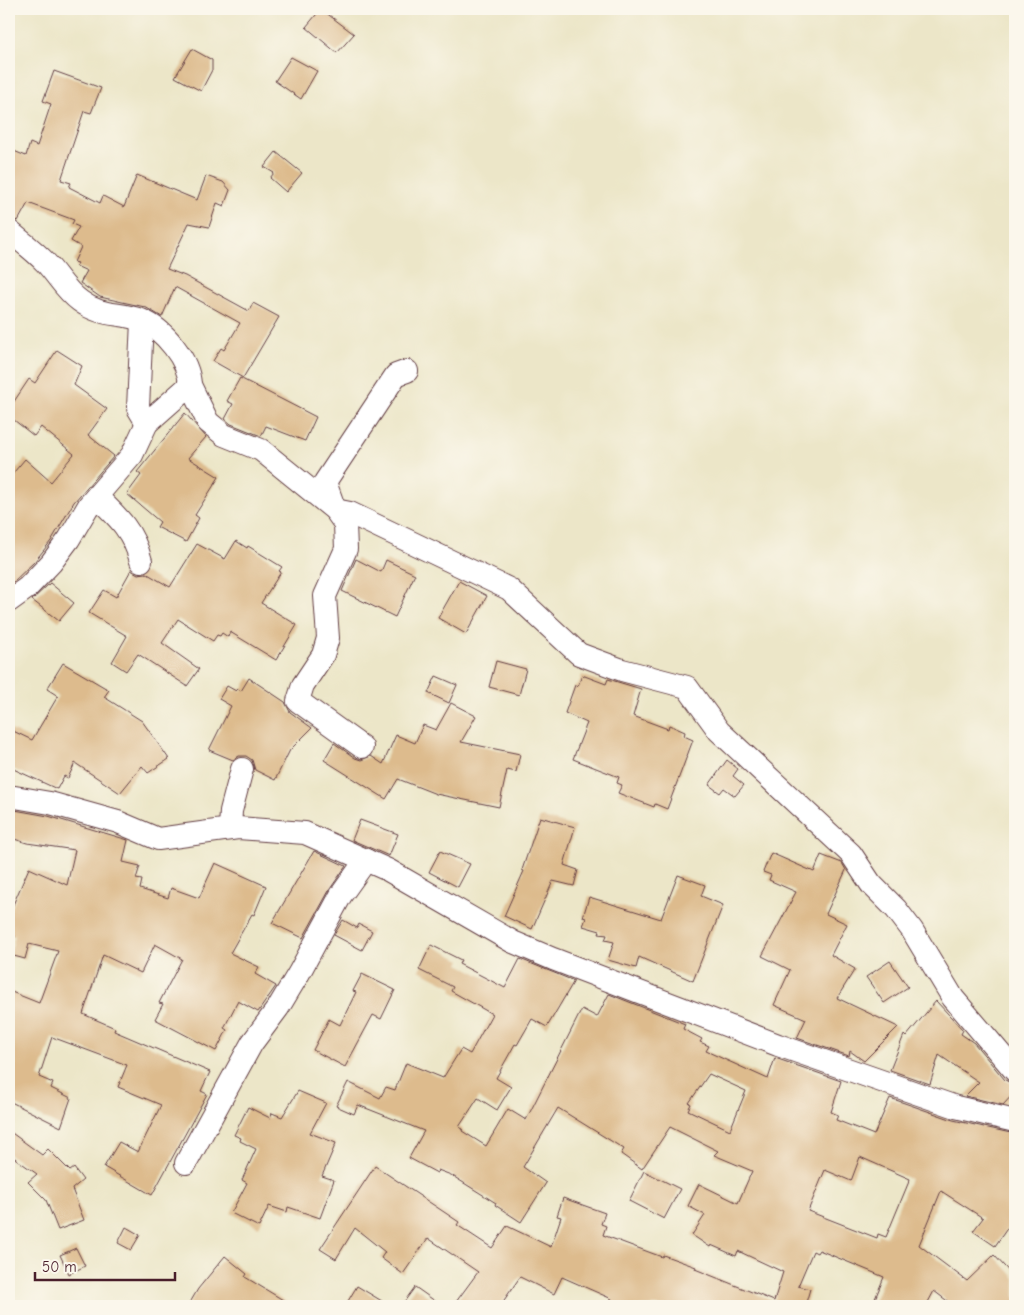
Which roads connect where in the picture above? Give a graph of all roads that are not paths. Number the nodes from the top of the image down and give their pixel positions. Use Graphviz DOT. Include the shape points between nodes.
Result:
graph roads {
  1 [pos="9,231"];
  2 [pos="142,321"];
  3 [pos="407,371"];
  4 [pos="190,385"];
  5 [pos="147,422"];
  6 [pos="97,497"];
  7 [pos="335,510"];
  8 [pos="141,561"];
  9 [pos="9,601"];
  10 [pos="362,748"];
  11 [pos="242,769"];
  12 [pos="9,796"];
  13 [pos="230,829"];
  14 [pos="366,860"];
  15 [pos="1015,1071"];
  16 [pos="1015,1121"];
  17 [pos="186,1163"];
  1 -- 2 [label="street" via="46,263 79,300 99,312"];
  2 -- 4 [label="street" via="164,336 178,354 190,373"];
  2 -- 5 [label="street" via="138,408"];
  3 -- 7 [label="street" via="396,375 325,482"];
  4 -- 5 [label="street"];
  4 -- 7 [label="street" via="208,422 224,435 260,450"];
  5 -- 6 [label="street" via="132,455"];
  6 -- 8 [label="street" via="124,524 136,542"];
  6 -- 9 [label="street" via="51,563"];
  7 -- 10 [label="street" via="346,524 346,549 325,596 328,638 323,655 298,701"];
  7 -- 15 [label="street" via="357,516 508,589 579,654 686,687 718,731 851,854 871,884 912,930 952,998"];
  11 -- 13 [label="street" via="231,811"];
  12 -- 13 [label="street" via="50,803 118,822 158,839"];
  13 -- 14 [label="street" via="305,833"];
  14 -- 16 [label="street" via="514,942 553,959 778,1045 956,1107"];
  14 -- 17 [label="street" via="341,895 278,1008 252,1043"];
}
